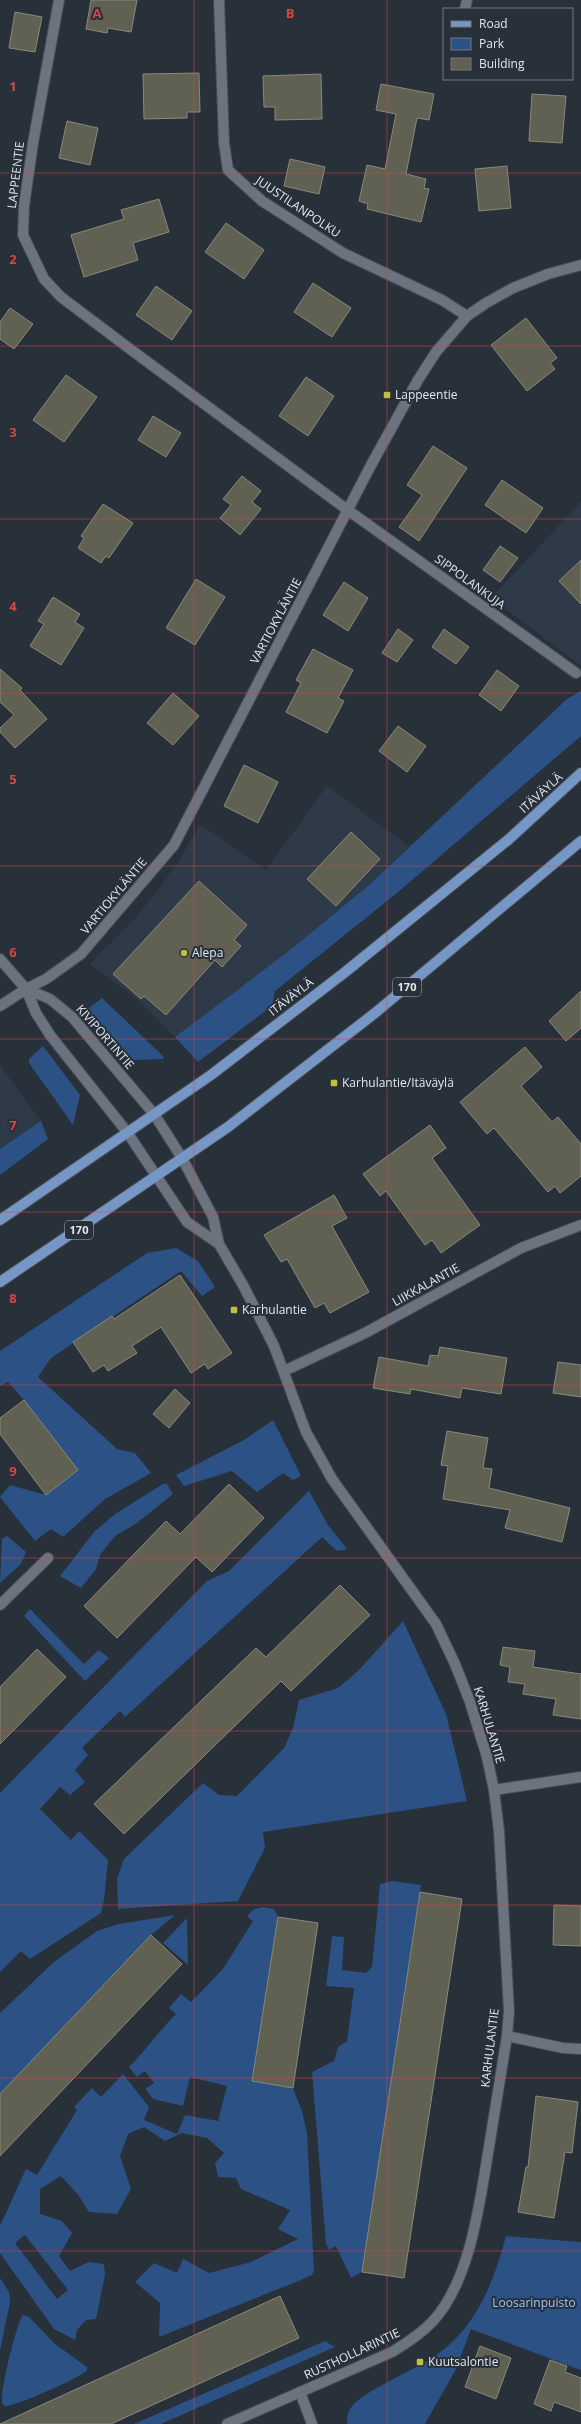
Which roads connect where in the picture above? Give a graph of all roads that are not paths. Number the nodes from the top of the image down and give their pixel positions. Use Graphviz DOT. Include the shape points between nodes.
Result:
graph roads {
  1 [pos="59,0"];
  2 [pos="219,0"];
  3 [pos="581,265"];
  4 [pos="467,316"];
  5 [pos="349,511"];
  6 [pos="576,673"];
  7 [pos="581,773"];
  8 [pos="581,841"];
  9 [pos="0,959"];
  10 [pos="26,989"];
  11 [pos="0,1006"];
  12 [pos="154,1114"];
  13 [pos="127,1132"];
  14 [pos="182,1158"];
  15 [pos="157,1176"];
  16 [pos="0,1220"];
  17 [pos="581,1225"];
  18 [pos="219,1244"];
  19 [pos="0,1282"];
  20 [pos="284,1371"];
  21 [pos="48,1558"];
  22 [pos="0,1605"];
  23 [pos="581,1777"];
  24 [pos="494,1790"];
  25 [pos="507,2036"];
  26 [pos="581,2049"];
  27 [pos="460,2273"];
  28 [pos="300,2392"];
  29 [pos="226,2424"];
  30 [pos="312,2424"];
  1 -- 5 [label="street, LAPPEENTIE" via="33,143 24,213 23,235 44,279 61,297"];
  2 -- 4 [label="street, JUUSTILANPOLKU" via="224,143 228,170 262,201 343,253 442,300"];
  3 -- 4 [label="street, VARTIOKYLÄNTIE" via="548,274 513,288"];
  4 -- 5 [label="street, VARTIOKYLÄNTIE" via="436,352 418,380"];
  5 -- 6 [label="street, SIPPOLANKUJA"];
  5 -- 10 [label="street, VARTIOKYLÄNTIE" via="174,845 94,942 81,954"];
  7 -- 12 [label="main road, ITÄVÄYLÄ" via="508,840 344,973 210,1075"];
  8 -- 14 [label="main road, 170" via="375,1013 228,1127"];
  9 -- 10 [label="street, KIVIPORTINTIE"];
  10 -- 11 [label="street, VARTIOKYLÄNTIE"];
  10 -- 12 [label="street, KIVIPORTINTIE" via="50,999 72,1016"];
  10 -- 13 [label="street, KIVIPORTINTIE" via="36,1013 50,1035"];
  12 -- 13 [label="main road, ITÄVÄYLÄ"];
  12 -- 14 [label="street, KARHULANTIE"];
  13 -- 15 [label="street, KARHULANTIE"];
  13 -- 16 [label="main road, ITÄVÄYLÄ"];
  14 -- 15 [label="main road, 170"];
  14 -- 18 [label="street, KARHULANTIE" via="213,1217"];
  15 -- 18 [label="street, KARHULANTIE" via="187,1222"];
  15 -- 19 [label="main road, 170"];
  17 -- 20 [label="street, LIIKKALANTIE" via="521,1248 365,1333"];
  18 -- 20 [label="street, KARHULANTIE" via="244,1285"];
  20 -- 24 [label="street, KARHULANTIE" via="304,1426 332,1479 436,1624 470,1702"];
  21 -- 22 [label="street"];
  23 -- 24 [label="street"];
  24 -- 25 [label="street, KARHULANTIE" via="509,1975"];
  25 -- 26 [label="street" via="563,2048"];
  25 -- 27 [label="street, KARHULANTIE" via="478,2209"];
  27 -- 28 [label="street, RUSTHOLLARINTIE" via="447,2302 434,2320 415,2338 392,2352"];
  28 -- 29 [label="street, RUSTHOLLARINTIE"];
  28 -- 30 [label="street"];
}
